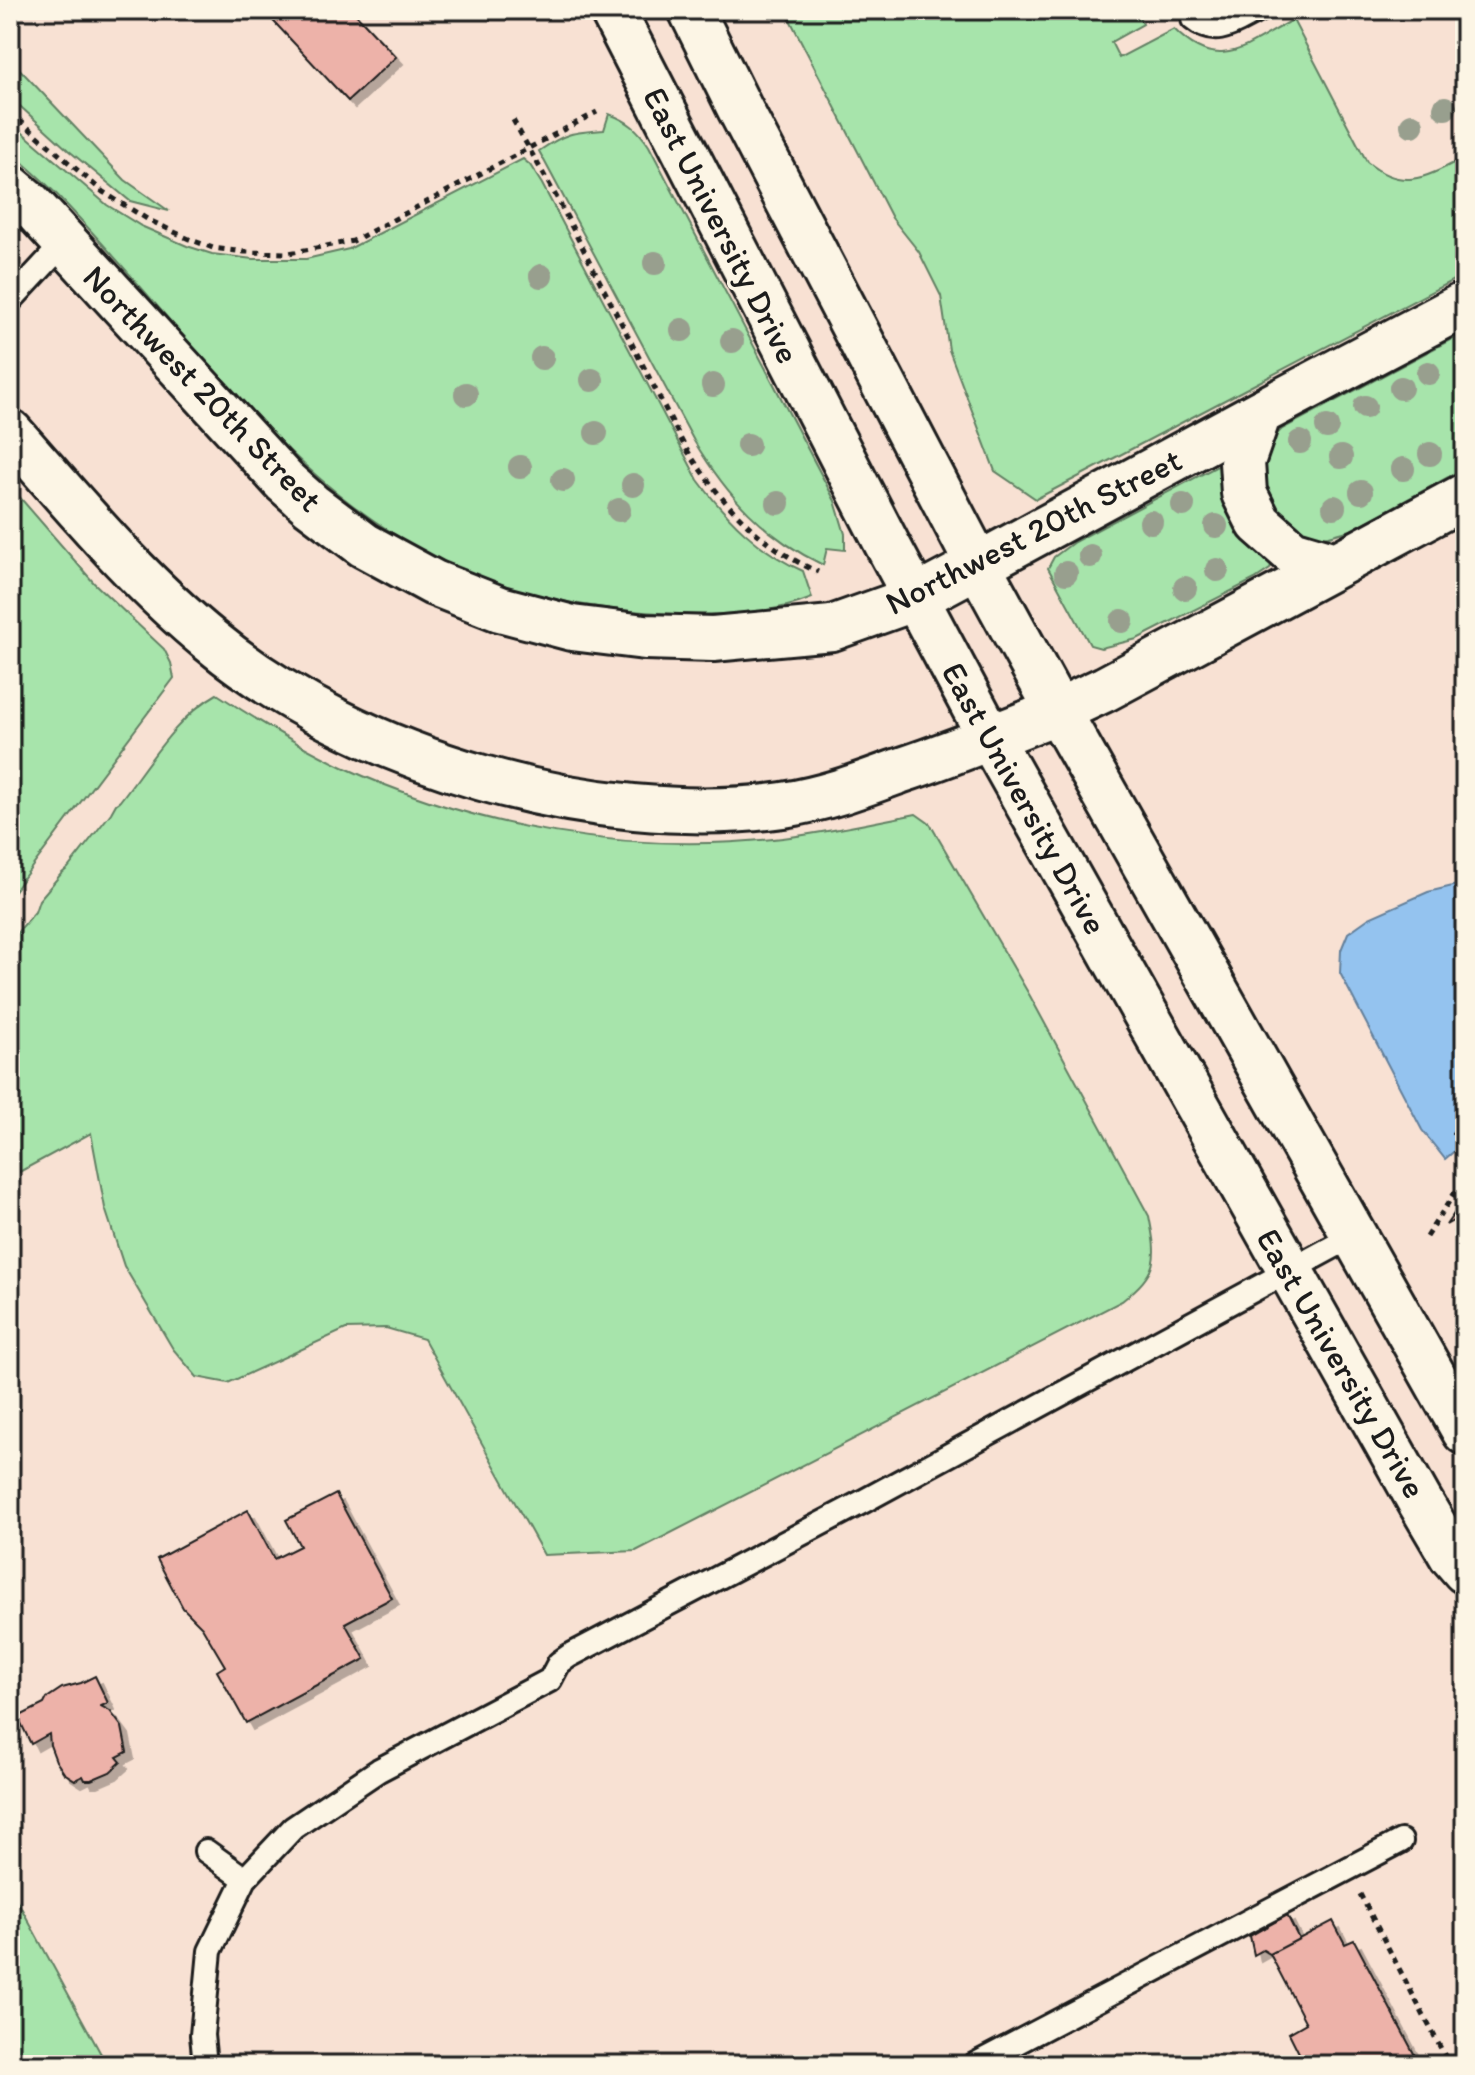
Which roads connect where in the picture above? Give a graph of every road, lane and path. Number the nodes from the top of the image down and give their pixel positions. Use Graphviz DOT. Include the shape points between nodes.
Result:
graph roads {
  1 [pos="612,10"];
  2 [pos="691,10"];
  3 [pos="1259,10"];
  4 [pos="1193,19"];
  5 [pos="10,112"];
  6 [pos="597,112"];
  7 [pos="513,120"];
  8 [pos="529,148"];
  9 [pos="10,187"];
  10 [pos="64,243"];
  11 [pos="10,301"];
  12 [pos="1465,304"];
  13 [pos="1259,413"];
  14 [pos="10,432"];
  15 [pos="1465,496"];
  16 [pos="978,565"];
  17 [pos="1336,565"];
  18 [pos="818,572"];
  19 [pos="916,598"];
  20 [pos="1058,711"];
  21 [pos="991,739"];
  22 [pos="1465,1177"];
  23 [pos="1355,1235"];
  24 [pos="1426,1237"];
  25 [pos="1289,1272"];
  26 [pos="1465,1432"];
  27 [pos="1461,1569"];
  28 [pos="1401,1841"];
  29 [pos="206,1851"];
  30 [pos="245,1879"];
  31 [pos="1357,1889"];
  32 [pos="1447,2060"];
  33 [pos="205,2065"];
  34 [pos="974,2065"];
  1 -- 19 [label="street, East University Drive"];
  2 -- 16 [label="street, East University Drive"];
  3 -- 4 [label="lane" via="1217,30"];
  5 -- 8 [label="path" via="103,192 147,219 213,248 245,252 289,253 353,241"];
  6 -- 8 [label="path"];
  7 -- 8 [label="path"];
  8 -- 18 [label="path" via="705,478 748,527"];
  9 -- 10 [label="street, Northwest 20th Street"];
  10 -- 11 [label="lane"];
  10 -- 19 [label="street, Northwest 20th Street" via="284,481 364,545 434,583 558,624 645,637 713,639 832,628"];
  12 -- 13 [label="street, Northwest 20th Street"];
  13 -- 16 [label="street, Northwest 20th Street"];
  13 -- 17 [label="street" via="1242,462 1244,493 1259,523 1292,552"];
  14 -- 21 [label="street" via="132,567 210,641 309,707 412,756 545,794 620,806 720,811 839,793"];
  15 -- 17 [label="street"];
  16 -- 19 [label="street, Northwest 20th Street"];
  16 -- 20 [label="street, East University Drive"];
  17 -- 20 [label="street"];
  19 -- 21 [label="street, East University Drive"];
  20 -- 21 [label="street"];
  20 -- 23 [label="street, East University Drive"];
  21 -- 25 [label="street, East University Drive"];
  22 -- 24 [label="path"];
  23 -- 25 [label="lane"];
  23 -- 26 [label="street, East University Drive"];
  25 -- 27 [label="street, East University Drive"];
  25 -- 30 [label="lane" via="569,1656 550,1680 379,1770 293,1828"];
  28 -- 34 [label="lane"];
  29 -- 30 [label="lane"];
  30 -- 33 [label="lane" via="210,1951 202,2035"];
  31 -- 32 [label="path"];
}
